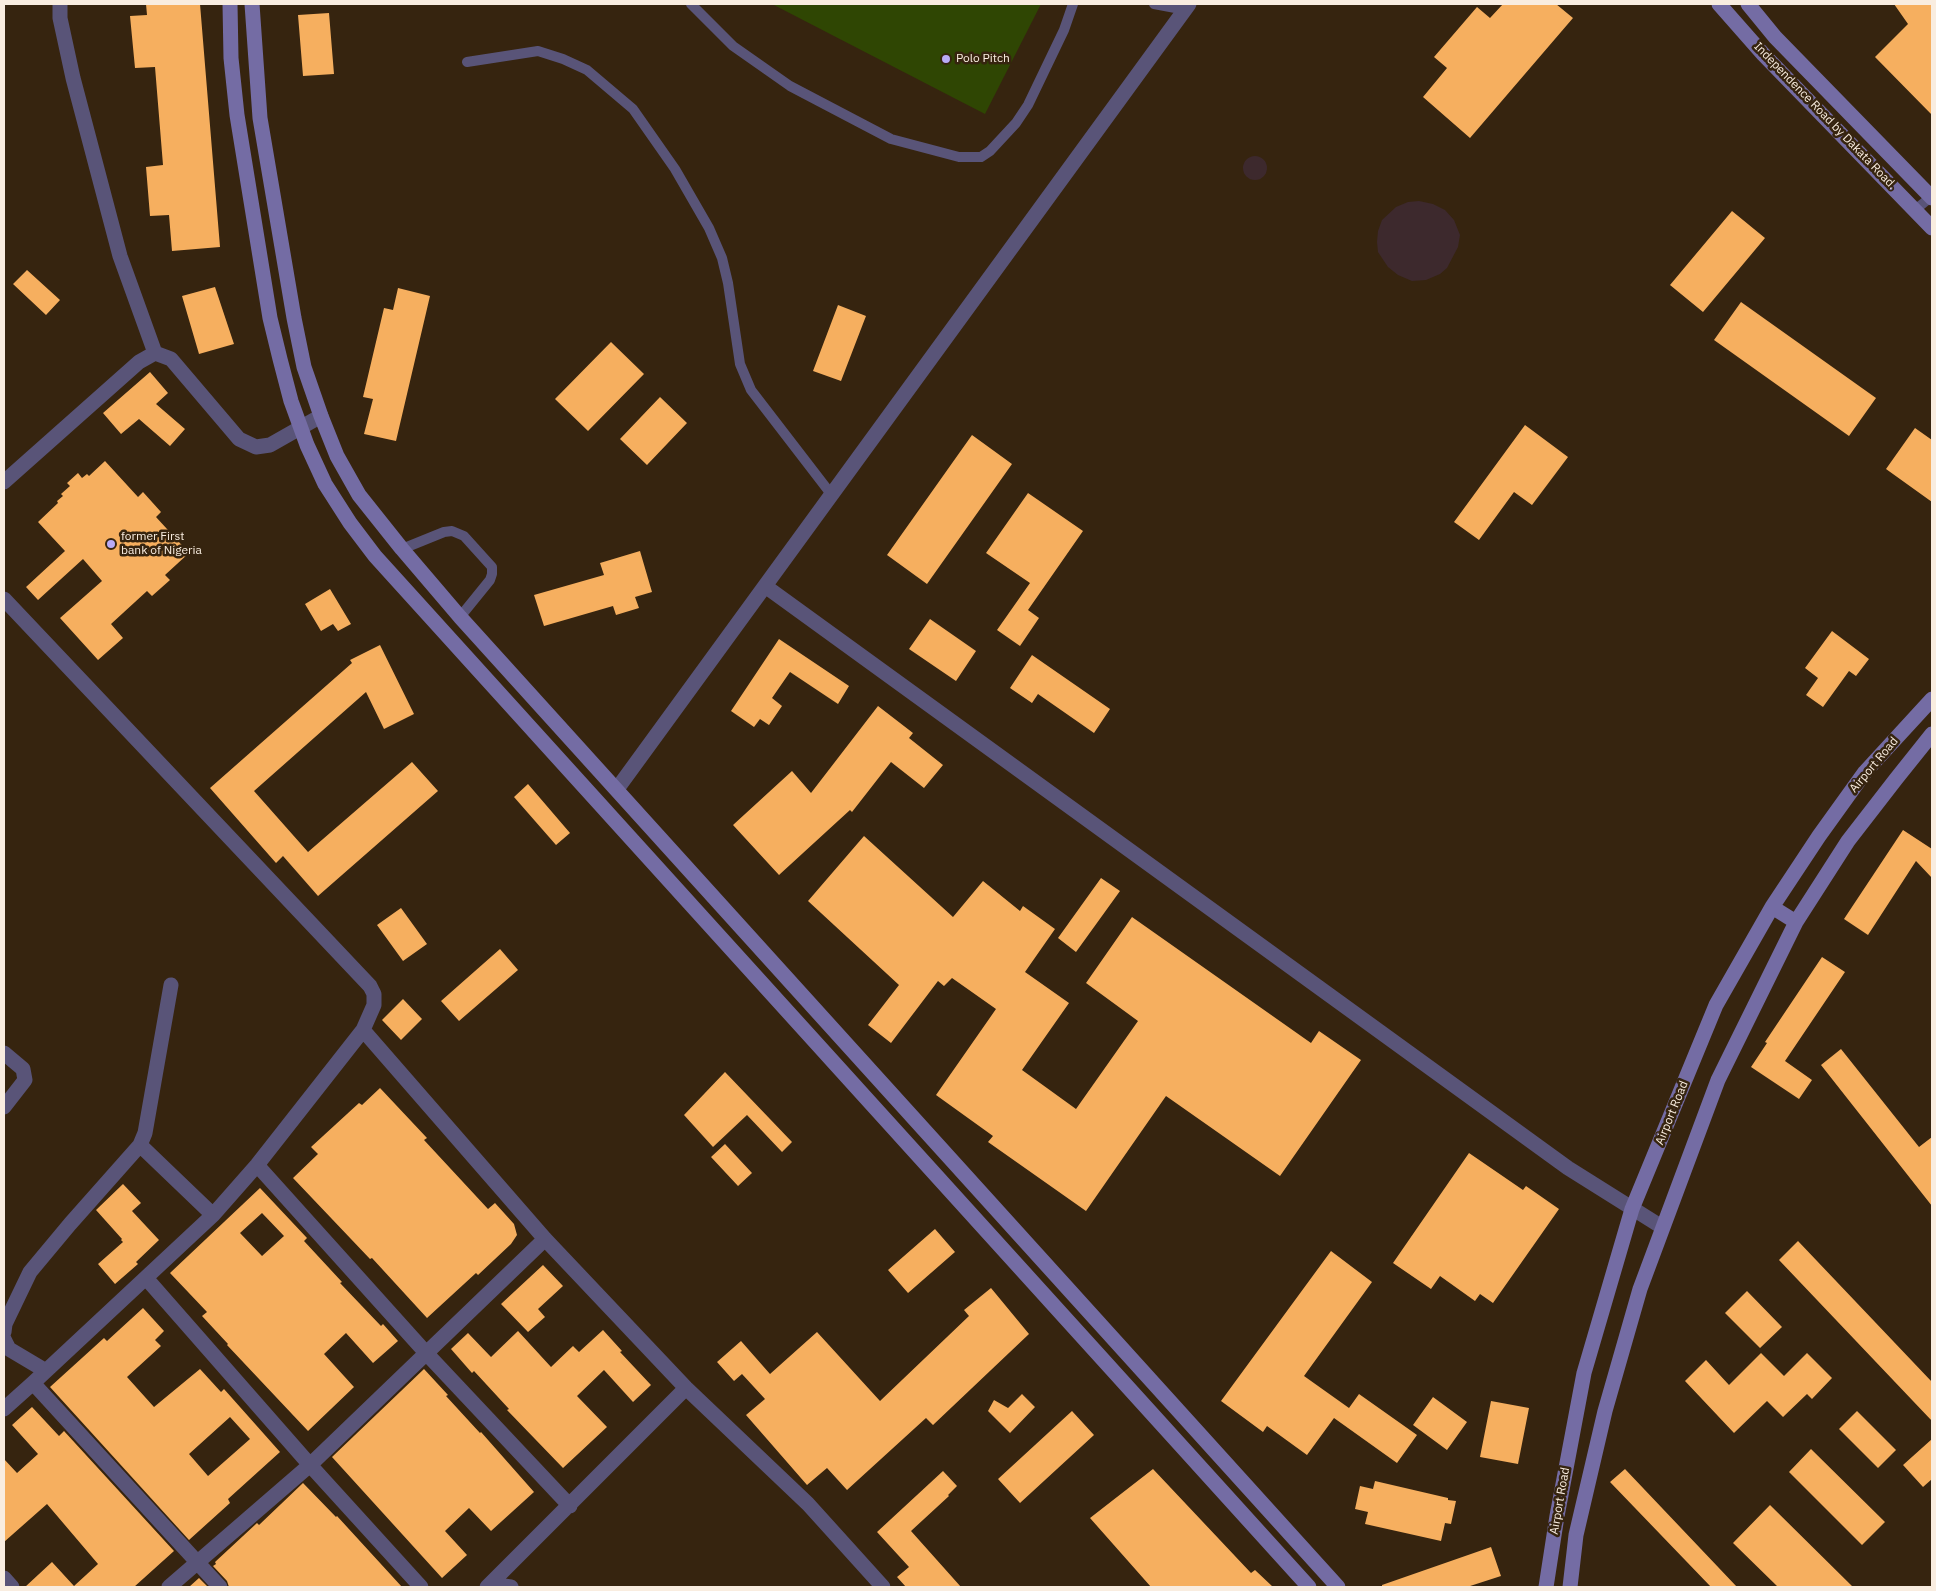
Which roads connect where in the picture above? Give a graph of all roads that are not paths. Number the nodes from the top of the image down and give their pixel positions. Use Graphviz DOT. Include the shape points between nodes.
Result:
graph roads {
  1 [pos="60,4"];
  2 [pos="230,4"];
  3 [pos="252,4"];
  4 [pos="691,4"];
  5 [pos="1073,4"];
  6 [pos="1154,4"];
  7 [pos="1719,4"];
  8 [pos="1752,5"];
  9 [pos="1187,7"];
  10 [pos="467,62"];
  11 [pos="1932,197"];
  12 [pos="1915,210"];
  13 [pos="1932,228"];
  14 [pos="155,354"];
  15 [pos="321,416"];
  16 [pos="300,426"];
  17 [pos="4,482"];
  18 [pos="831,494"];
  19 [pos="402,549"];
  20 [pos="765,586"];
  21 [pos="4,599"];
  22 [pos="460,617"];
  23 [pos="1932,699"];
  24 [pos="1932,734"];
  25 [pos="617,789"];
  26 [pos="1772,907"];
  27 [pos="1796,922"];
  28 [pos="171,985"];
  29 [pos="363,1030"];
  30 [pos="4,1054"];
  31 [pos="4,1107"];
  32 [pos="140,1145"];
  33 [pos="256,1165"];
  34 [pos="1632,1209"];
  35 [pos="213,1215"];
  36 [pos="1662,1227"];
  37 [pos="545,1239"];
  38 [pos="146,1278"];
  39 [pos="4,1332"];
  40 [pos="4,1340"];
  41 [pos="427,1354"];
  42 [pos="46,1371"];
  43 [pos="33,1383"];
  44 [pos="686,1388"];
  45 [pos="4,1409"];
  46 [pos="310,1465"];
  47 [pos="570,1506"];
  48 [pos="197,1563"];
  49 [pos="4,1578"];
  50 [pos="488,1586"];
  51 [pos="12,1587"];
  52 [pos="169,1587"];
  53 [pos="220,1587"];
  54 [pos="421,1587"];
  55 [pos="511,1587"];
  56 [pos="884,1587"];
  57 [pos="1309,1587"];
  58 [pos="1338,1587"];
  59 [pos="1546,1587"];
  60 [pos="1570,1587"];
  1 -- 14 [label="street" via="72,78 120,256"];
  2 -- 16 [label="main road" via="237,115 270,318"];
  3 -- 15 [label="main road" via="262,128 304,367"];
  4 -- 5 [label="lane" via="733,46 790,86 892,139 959,157 981,157 1016,123 1028,105"];
  6 -- 9 [label="lane"];
  7 -- 12 [label="main road, Independence Road by Dakata Road." via="1763,54"];
  8 -- 11 [label="main road, Independence Road by Dakata Road." via="1775,37"];
  9 -- 18 [label="street"];
  10 -- 18 [label="lane" via="538,51 587,70 633,109 675,169 709,228 722,258 740,364 751,390"];
  11 -- 12 [label="lane"];
  12 -- 13 [label="main road, Independence Road by Dakata Road."];
  14 -- 16 [label="street" via="171,359 239,438 247,443 256,447 270,445"];
  14 -- 17 [label="street" via="139,362"];
  15 -- 16 [label="street"];
  15 -- 19 [label="main road" via="337,456 359,495"];
  16 -- 57 [label="main road" via="325,484 375,556"];
  18 -- 20 [label="street"];
  19 -- 22 [label="main road"];
  19 -- 22 [label="lane" via="452,531 464,536 492,567 490,580"];
  20 -- 25 [label="street"];
  20 -- 34 [label="street" via="1568,1168"];
  21 -- 29 [label="street" via="370,986 374,1005"];
  22 -- 25 [label="main road"];
  23 -- 26 [label="main road, Airport Road" via="1866,772"];
  24 -- 27 [label="main road, Airport Road" via="1848,842"];
  25 -- 58 [label="main road"];
  26 -- 27 [label="main road"];
  26 -- 34 [label="main road, Airport Road" via="1716,1005"];
  27 -- 36 [label="main road, Airport Road" via="1718,1080"];
  28 -- 32 [label="street" via="145,1133"];
  29 -- 33 [label="street"];
  29 -- 37 [label="street"];
  30 -- 31 [label="street" via="23,1069 25,1080"];
  32 -- 35 [label="street"];
  32 -- 39 [label="street" via="30,1272"];
  33 -- 35 [label="street"];
  33 -- 41 [label="street"];
  34 -- 36 [label="street"];
  34 -- 59 [label="main road, Airport Road" via="1584,1373"];
  35 -- 38 [label="street"];
  36 -- 60 [label="main road, Airport Road" via="1640,1289 1605,1411 1576,1535"];
  37 -- 41 [label="street"];
  37 -- 44 [label="street"];
  38 -- 42 [label="street"];
  38 -- 46 [label="street"];
  40 -- 42 [label="street" via="9,1349"];
  41 -- 46 [label="street"];
  41 -- 47 [label="street"];
  42 -- 43 [label="street"];
  43 -- 45 [label="street"];
  43 -- 48 [label="street"];
  44 -- 47 [label="street"];
  44 -- 56 [label="street" via="808,1504"];
  46 -- 48 [label="street"];
  46 -- 54 [label="street"];
  47 -- 50 [label="street"];
  48 -- 52 [label="street"];
  48 -- 53 [label="street"];
  49 -- 51 [label="street"];
  50 -- 55 [label="street"];
}
